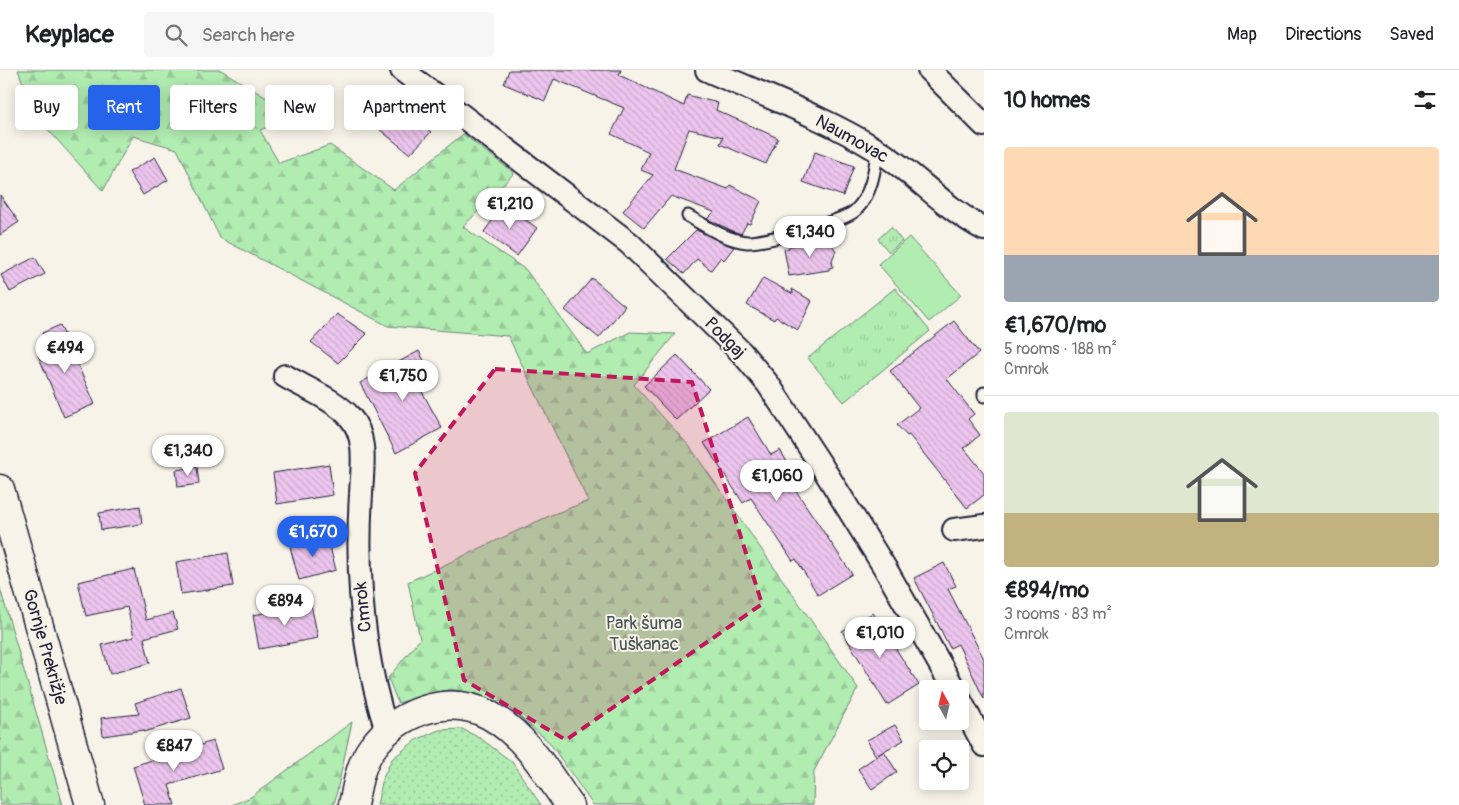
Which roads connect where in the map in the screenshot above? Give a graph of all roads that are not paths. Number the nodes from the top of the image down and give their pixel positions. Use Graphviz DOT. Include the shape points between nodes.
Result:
graph roads {
  1 [pos="402,70"];
  2 [pos="707,70"];
  3 [pos="938,74"];
  4 [pos="984,125"];
  5 [pos="877,150"];
  6 [pos="688,216"];
  7 [pos="984,229"];
  8 [pos="285,376"];
  9 [pos="0,489"];
  10 [pos="984,526"];
  11 [pos="954,530"];
  12 [pos="949,680"];
  13 [pos="969,717"];
  14 [pos="388,731"];
  15 [pos="984,745"];
  16 [pos="90,805"];
  17 [pos="353,805"];
  18 [pos="569,805"];
  1 -- 12 [label="street, Podgaj" via="629,243 742,353 768,384 823,468"];
  2 -- 5 [label="street, Naumovac" via="841,130"];
  3 -- 4 [label="street"];
  5 -- 6 [label="lane" via="874,176 866,194 856,211 841,219 749,242 730,239"];
  5 -- 7 [label="street, Naumovac" via="954,211"];
  8 -- 14 [label="street, Cmrok" via="350,417 360,437 364,453 359,535 361,612 378,702"];
  9 -- 16 [label="street, Gornje Prekrižje"];
  10 -- 11 [label="street"];
  13 -- 15 [label="street"];
  14 -- 17 [label="street" via="371,749 361,770"];
  14 -- 18 [label="street" via="409,716 438,705 464,707 489,715 535,754"];
}
